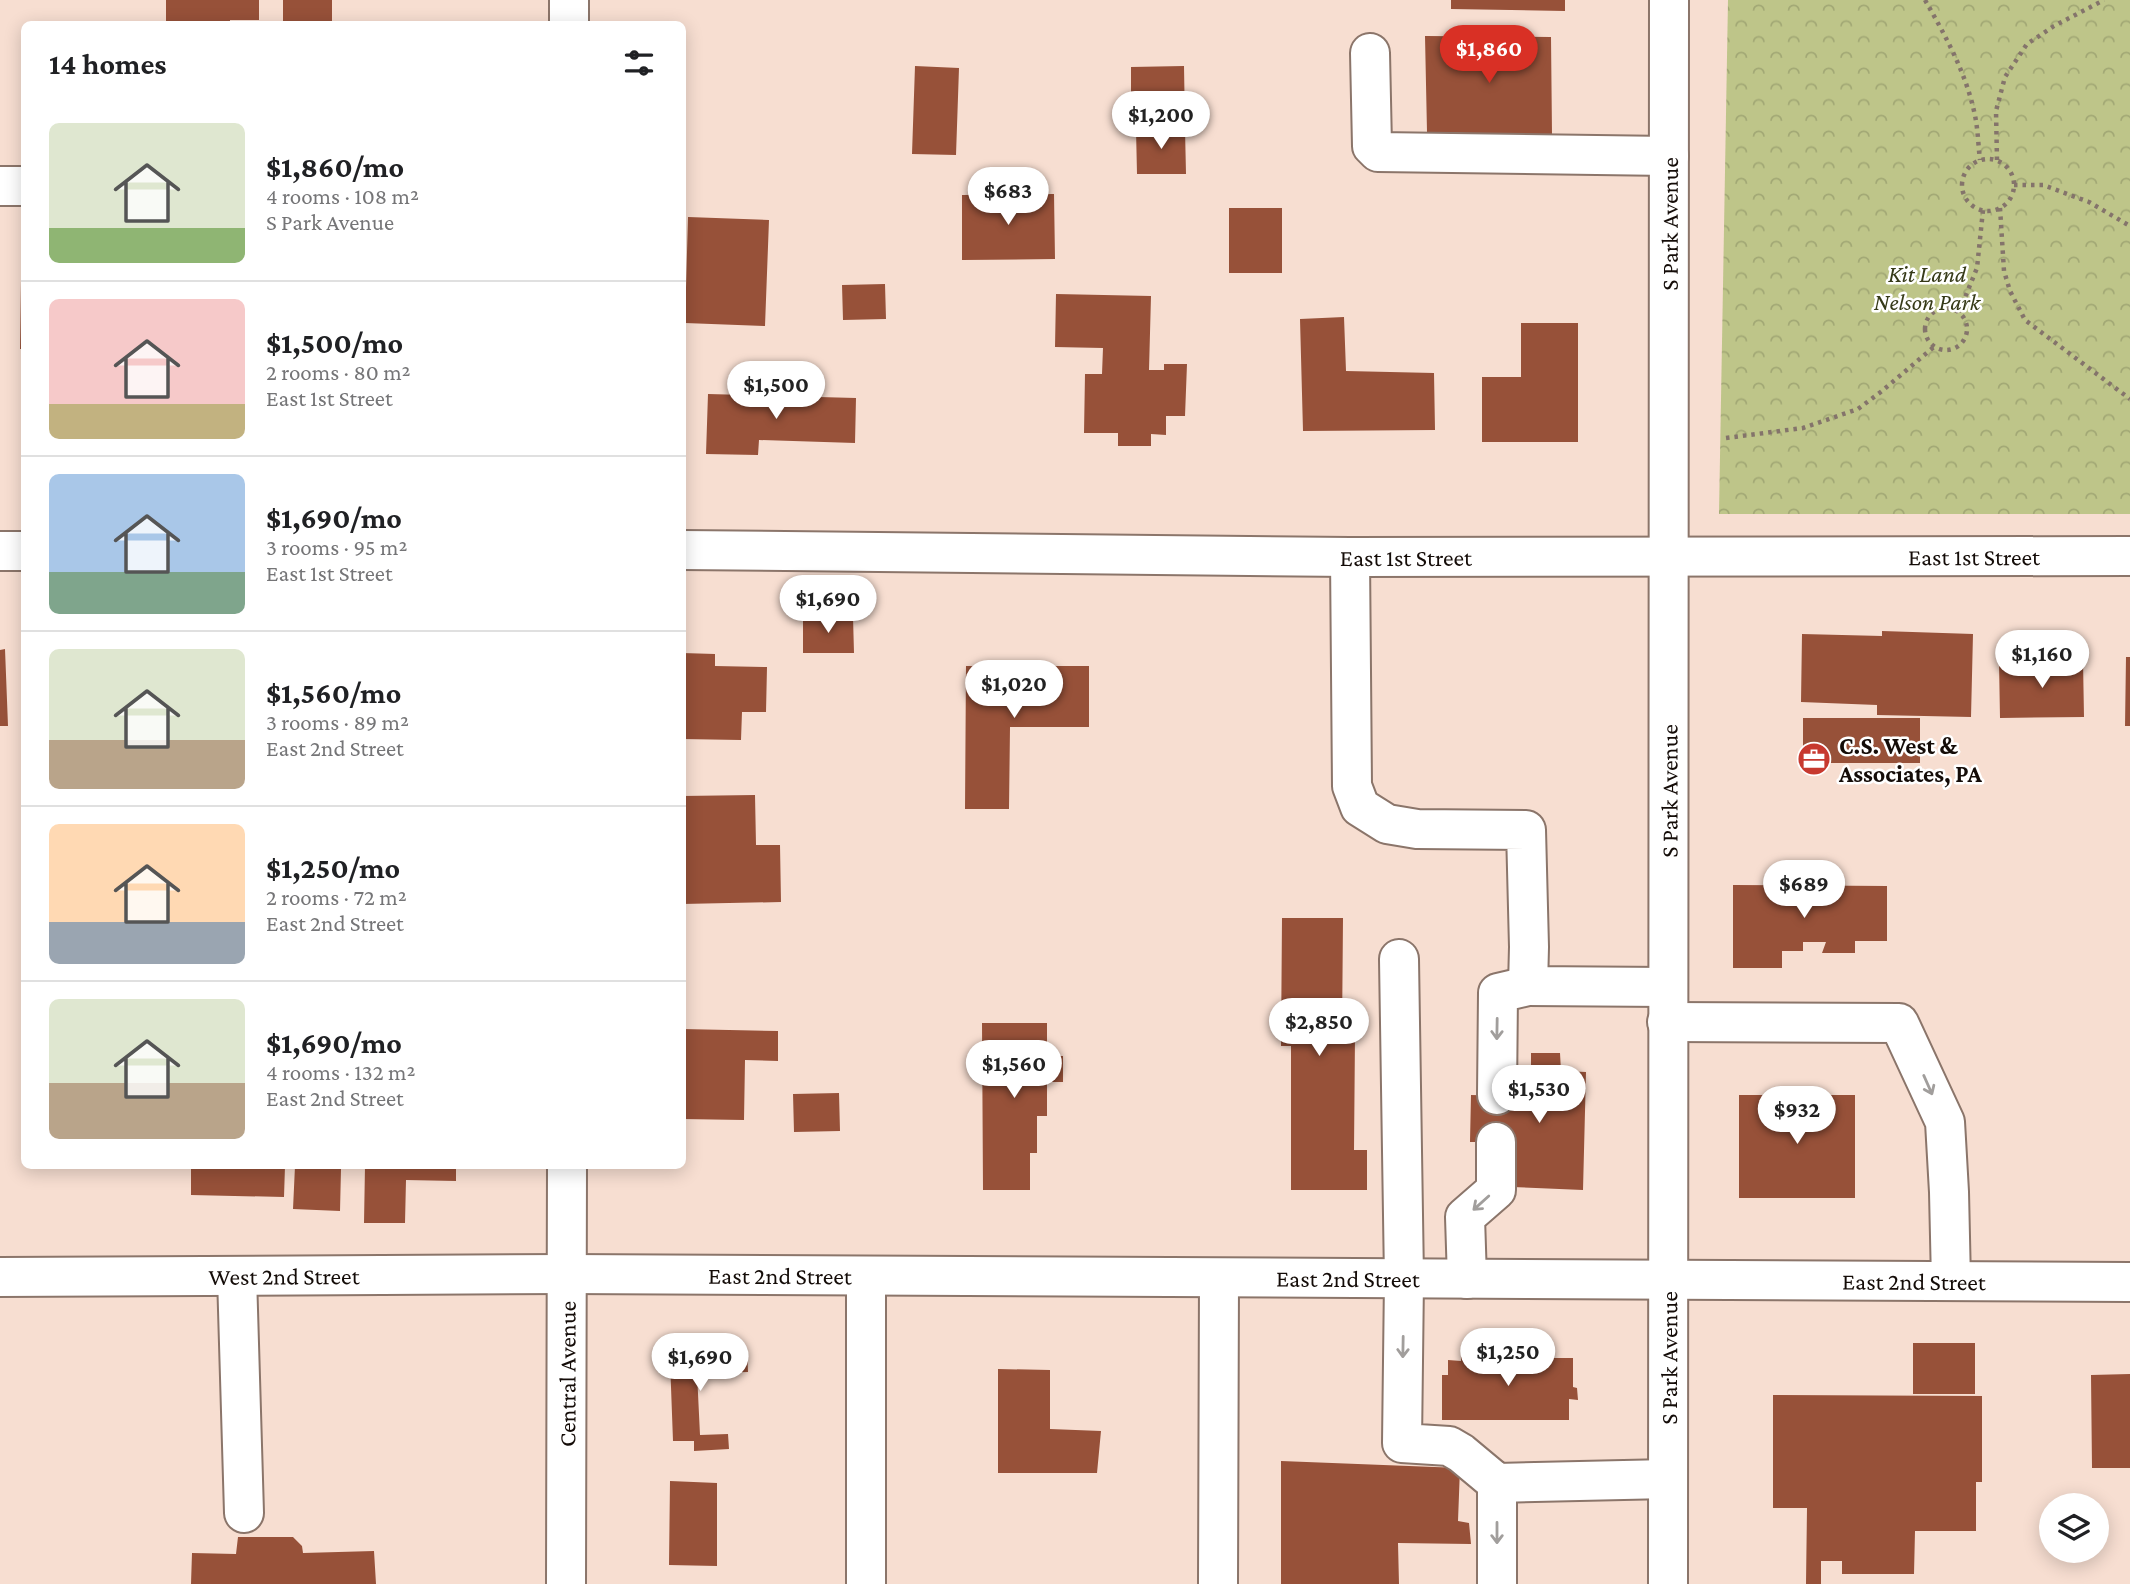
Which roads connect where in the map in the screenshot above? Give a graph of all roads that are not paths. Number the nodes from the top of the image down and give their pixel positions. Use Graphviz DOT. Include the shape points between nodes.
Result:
graph roads {
  1 [pos="569,0"];
  2 [pos="1669,0"];
  3 [pos="569,21"];
  4 [pos="1370,53"];
  5 [pos="1669,156"];
  6 [pos="0,186"];
  7 [pos="21,186"];
  8 [pos="686,550"];
  9 [pos="0,551"];
  10 [pos="21,551"];
  11 [pos="2130,556"];
  12 [pos="1350,557"];
  13 [pos="1668,557"];
  14 [pos="1399,959"];
  15 [pos="1528,986"];
  16 [pos="1667,1004"];
  17 [pos="1497,1096"];
  18 [pos="1496,1142"];
  19 [pos="567,1169"];
  20 [pos="566,1274"];
  21 [pos="237,1276"];
  22 [pos="866,1276"];
  23 [pos="0,1277"];
  24 [pos="1219,1278"];
  25 [pos="1404,1279"];
  26 [pos="1467,1279"];
  27 [pos="1667,1280"];
  28 [pos="1951,1281"];
  29 [pos="2130,1282"];
  30 [pos="1668,1479"];
  31 [pos="1497,1483"];
  32 [pos="244,1513"];
  33 [pos="566,1584"];
  34 [pos="866,1584"];
  35 [pos="1218,1584"];
  36 [pos="1497,1584"];
  37 [pos="1668,1584"];
  1 -- 3 [label="street"];
  2 -- 5 [label="street, S Park Avenue"];
  4 -- 5 [label="street" via="1372,146 1378,152"];
  5 -- 13 [label="street, S Park Avenue"];
  6 -- 7 [label="street"];
  8 -- 12 [label="street, East 1st Street"];
  9 -- 10 [label="street"];
  11 -- 13 [label="street, East 1st Street"];
  12 -- 13 [label="street, East 1st Street"];
  12 -- 15 [label="street" via="1352,786 1360,807 1387,824 1417,829 1526,830"];
  13 -- 16 [label="street, S Park Avenue"];
  14 -- 25 [label="street"];
  15 -- 16 [label="street"];
  15 -- 17 [label="street, one-way" via="1498,993"];
  16 -- 27 [label="street, S Park Avenue"];
  16 -- 28 [label="street, one-way" via="1899,1023 1945,1122"];
  18 -- 26 [label="street, one-way" via="1496,1190 1465,1217"];
  19 -- 20 [label="street, Central Avenue"];
  20 -- 21 [label="street, West 2nd Street"];
  20 -- 22 [label="street, East 2nd Street"];
  20 -- 33 [label="street, Central Avenue"];
  21 -- 23 [label="street, West 2nd Street"];
  21 -- 32 [label="street"];
  22 -- 24 [label="street, East 2nd Street"];
  22 -- 34 [label="street"];
  24 -- 25 [label="street, East 2nd Street"];
  24 -- 35 [label="street"];
  25 -- 26 [label="street, East 2nd Street"];
  25 -- 31 [label="street, one-way" via="1402,1443 1449,1446"];
  26 -- 27 [label="street, East 2nd Street"];
  27 -- 28 [label="street, East 2nd Street"];
  27 -- 30 [label="street, S Park Avenue"];
  28 -- 29 [label="street, East 2nd Street"];
  30 -- 31 [label="street"];
  30 -- 37 [label="street, S Park Avenue"];
  31 -- 36 [label="street, one-way"];
}
